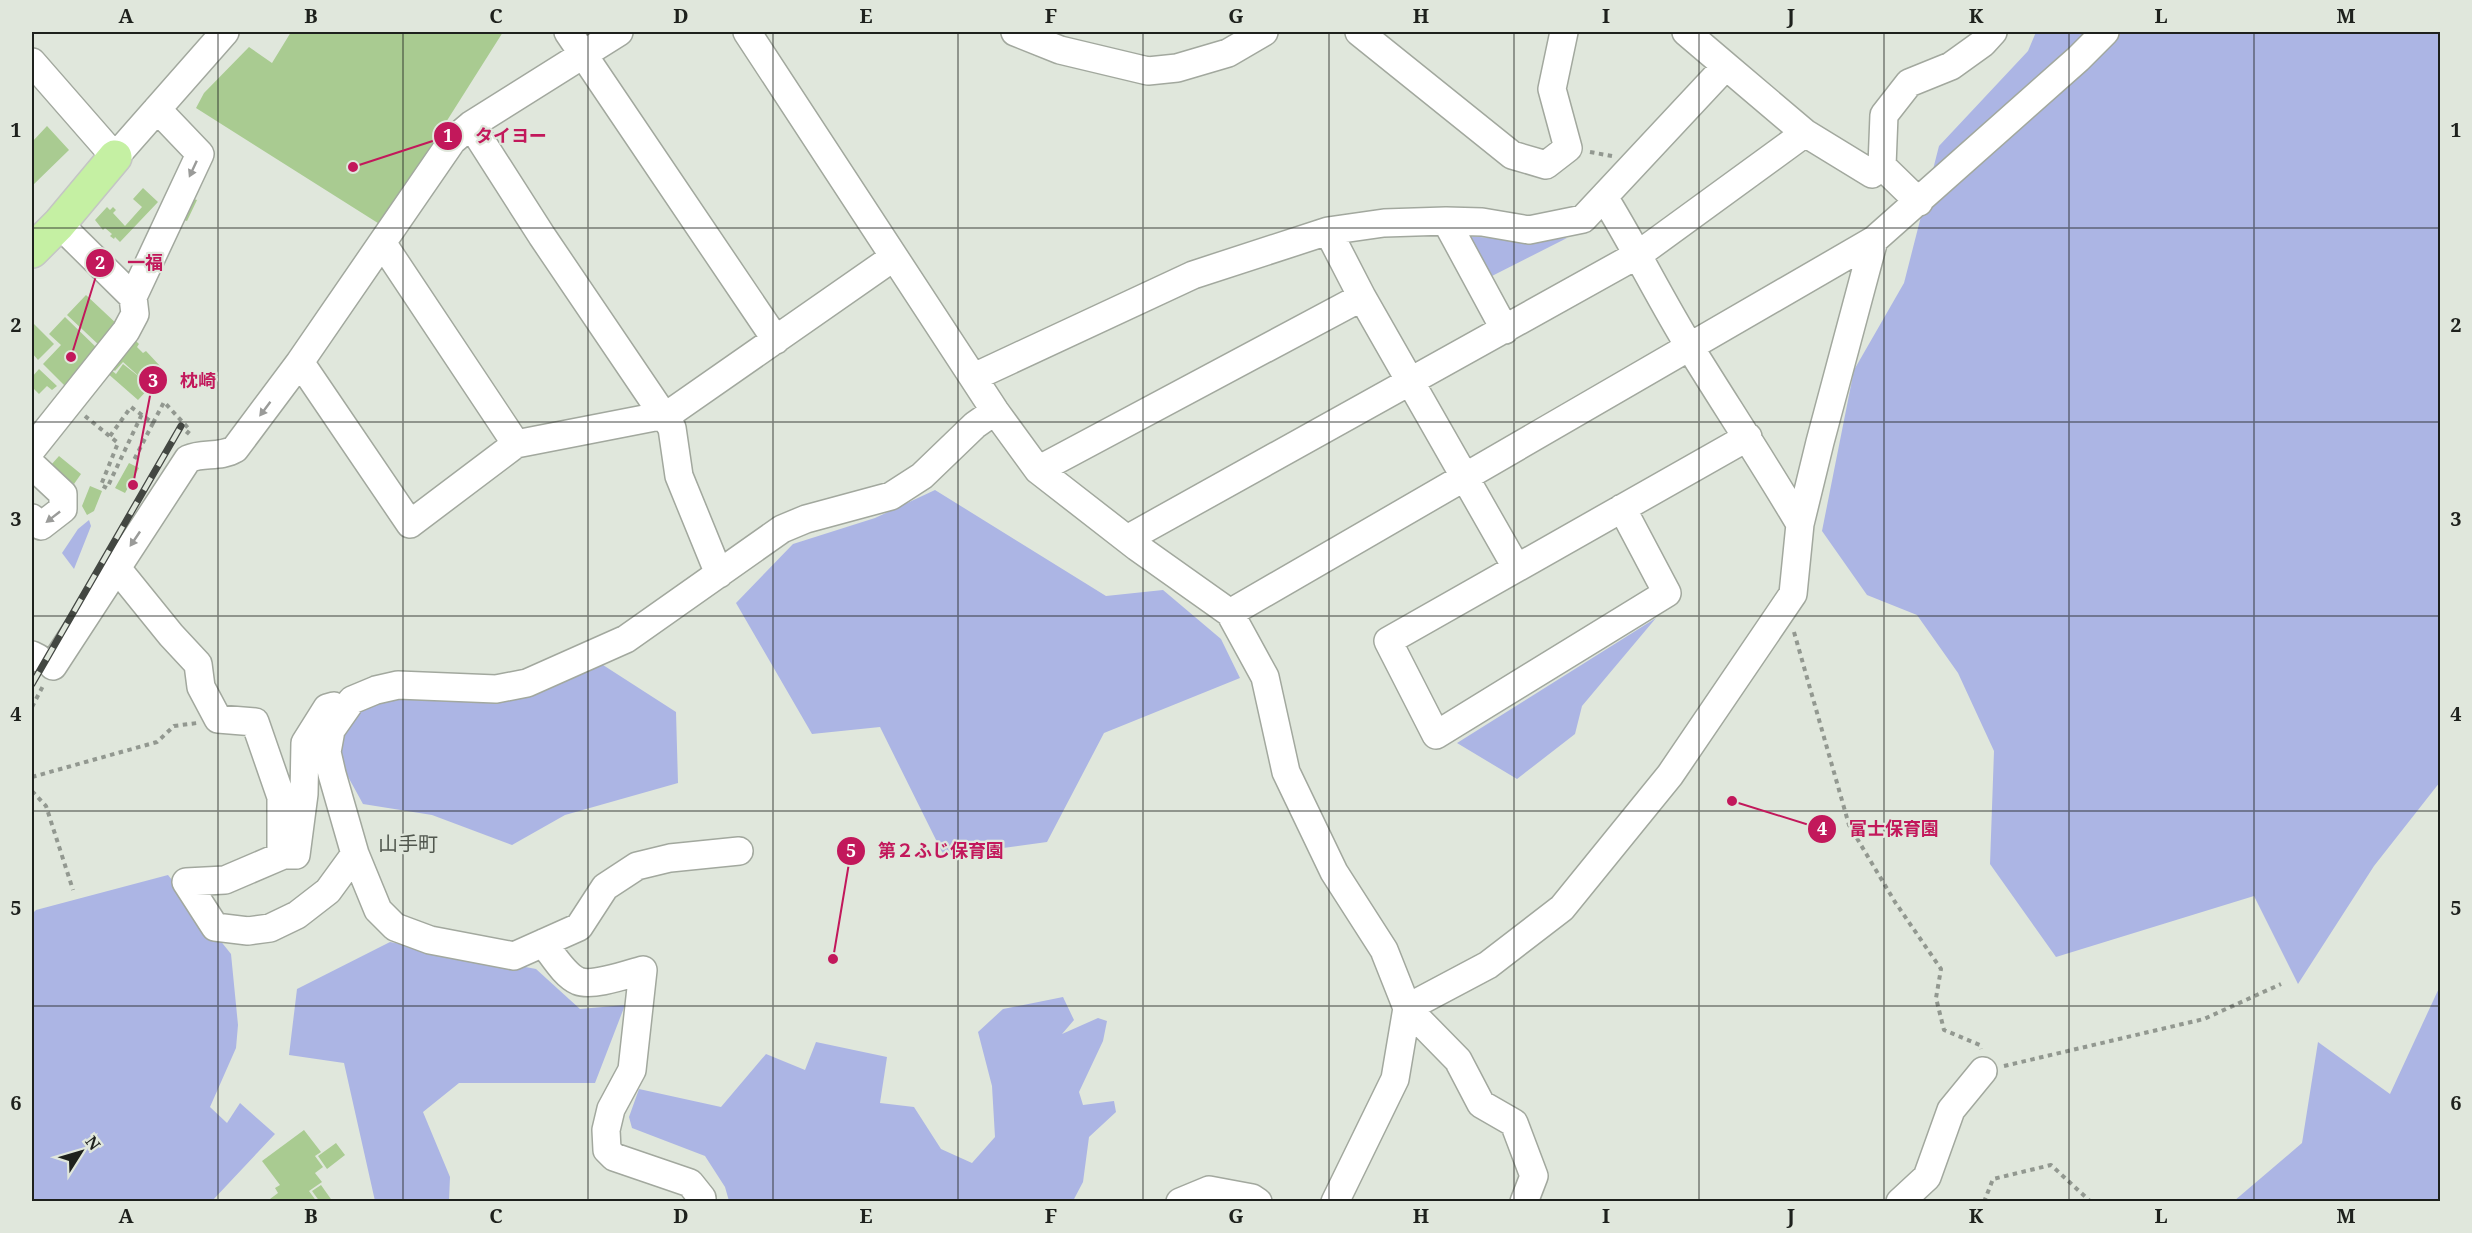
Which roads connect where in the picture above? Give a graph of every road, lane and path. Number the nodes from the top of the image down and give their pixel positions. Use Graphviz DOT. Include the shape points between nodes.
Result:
graph roads {
  1 [pos="225,32"];
  2 [pos="568,32"];
  3 [pos="619,32"];
  4 [pos="747,32"];
  5 [pos="1015,32"];
  6 [pos="1264,32"];
  7 [pos="1359,32"];
  8 [pos="1564,32"];
  9 [pos="1686,32"];
  10 [pos="1994,32"];
  11 [pos="2105,32"];
  12 [pos="583,55"];
  13 [pos="32,62"];
  14 [pos="1726,66"];
  15 [pos="157,109"];
  16 [pos="471,125"];
  17 [pos="1805,133"];
  18 [pos="1568,148"];
  19 [pos="115,157"];
  20 [pos="1636,161"];
  21 [pos="1882,166"];
  22 [pos="1604,197"];
  23 [pos="1919,202"];
  24 [pos="1446,221"];
  25 [pos="58,224"];
  26 [pos="1328,231"];
  27 [pos="1874,240"];
  28 [pos="383,244"];
  29 [pos="32,251"];
  30 [pos="1639,254"];
  31 [pos="894,257"];
  32 [pos="133,297"];
  33 [pos="1362,297"];
  34 [pos="1505,330"];
  35 [pos="776,340"];
  36 [pos="1690,347"];
  37 [pos="300,362"];
  38 [pos="974,377"];
  39 [pos="1410,382"];
  40 [pos="69,402"];
  41 [pos="995,411"];
  42 [pos="142,414"];
  43 [pos="665,415"];
  44 [pos="153,423"];
  45 [pos="110,436"];
  46 [pos="1748,437"];
  47 [pos="183,440"];
  48 [pos="516,444"];
  49 [pos="32,449"];
  50 [pos="134,460"];
  51 [pos="32,465"];
  52 [pos="1038,470"];
  53 [pos="1466,478"];
  54 [pos="1622,508"];
  55 [pos="32,518"];
  56 [pos="1800,524"];
  57 [pos="1126,539"];
  58 [pos="116,567"];
  59 [pos="1516,567"];
  60 [pos="719,574"];
  61 [pos="1786,605"];
  62 [pos="1230,613"];
  63 [pos="41,660"];
  64 [pos="352,700"];
  65 [pos="218,719"];
  66 [pos="32,777"];
  67 [pos="32,791"];
  68 [pos="738,851"];
  69 [pos="355,854"];
  70 [pos="280,856"];
  71 [pos="73,890"];
  72 [pos="543,943"];
  73 [pos="2281,984"];
  74 [pos="1407,1008"];
  75 [pos="1983,1071"];
  76 [pos="702,1202"];
  77 [pos="1180,1202"];
  78 [pos="1258,1202"];
  79 [pos="1335,1202"];
  80 [pos="1524,1202"];
  81 [pos="1900,1202"];
  82 [pos="1984,1202"];
  83 [pos="2091,1202"];
  1 -- 15 [label="street"];
  2 -- 12 [label="street"];
  3 -- 12 [label="street"];
  4 -- 31 [label="street"];
  5 -- 6 [label="street" via="1060,50 1148,71 1177,68 1228,53"];
  7 -- 18 [label="street" via="1512,155 1546,165"];
  8 -- 18 [label="street" via="1552,89"];
  9 -- 14 [label="street"];
  10 -- 21 [label="street" via="1951,66 1909,83 1884,115"];
  11 -- 23 [label="street"];
  12 -- 16 [label="street"];
  12 -- 35 [label="street"];
  13 -- 19 [label="street"];
  14 -- 17 [label="street"];
  14 -- 20 [label="street"];
  15 -- 19 [label="street"];
  15 -- 32 [label="street, one-way" via="200,154"];
  16 -- 28 [label="street" via="452,141"];
  16 -- 43 [label="street"];
  17 -- 21 [label="street" via="1872,174"];
  17 -- 30 [label="street"];
  18 -- 20 [label="path"];
  19 -- 25 [label="main road"];
  20 -- 22 [label="street"];
  21 -- 23 [label="street"];
  22 -- 24 [label="street" via="1583,219 1529,230"];
  22 -- 30 [label="street"];
  23 -- 27 [label="street"];
  24 -- 26 [label="street"];
  24 -- 34 [label="street"];
  25 -- 29 [label="main road"];
  25 -- 32 [label="street"];
  26 -- 33 [label="street"];
  26 -- 38 [label="street" via="1193,275"];
  27 -- 36 [label="street"];
  27 -- 56 [label="street"];
  28 -- 37 [label="street"];
  28 -- 48 [label="street"];
  30 -- 34 [label="street"];
  30 -- 36 [label="street"];
  31 -- 35 [label="street"];
  31 -- 38 [label="street"];
  32 -- 40 [label="street" via="135,314 126,331"];
  33 -- 39 [label="street"];
  33 -- 52 [label="street"];
  34 -- 39 [label="street"];
  35 -- 43 [label="street"];
  36 -- 46 [label="street"];
  36 -- 53 [label="street"];
  37 -- 48 [label="street" via="410,524"];
  37 -- 58 [label="street, one-way" via="235,449 228,454 188,459"];
  38 -- 41 [label="street"];
  39 -- 53 [label="street"];
  39 -- 57 [label="street"];
  40 -- 45 [label="path"];
  40 -- 49 [label="street"];
  41 -- 52 [label="street"];
  41 -- 60 [label="street" via="975,424 922,476 891,496 782,529"];
  42 -- 44 [label="path"];
  42 -- 45 [label="path" via="131,407"];
  42 -- 45 [label="path" via="107,488 101,484 118,443"];
  43 -- 48 [label="street"];
  43 -- 60 [label="street" via="672,428 681,484"];
  44 -- 47 [label="path" via="164,402 190,430"];
  44 -- 50 [label="path"];
  46 -- 54 [label="street"];
  46 -- 56 [label="street"];
  51 -- 55 [label="street, one-way" via="63,494 63,509 41,526"];
  52 -- 57 [label="street"];
  53 -- 59 [label="street"];
  53 -- 62 [label="street"];
  54 -- 59 [label="street"];
  54 -- 59 [label="street" via="1667,593 1436,735 1388,641"];
  56 -- 61 [label="street" via="1793,594"];
  57 -- 62 [label="street"];
  58 -- 63 [label="street"];
  58 -- 65 [label="street" via="198,664 201,687"];
  60 -- 64 [label="street" via="626,639 527,683 496,689 398,684"];
  61 -- 74 [label="street" via="1670,775 1562,908 1488,965"];
  61 -- 75 [label="path" via="1849,825 1941,969 1936,998 1944,1030 1980,1045"];
  62 -- 74 [label="street" via="1265,677 1286,772 1334,872 1384,950"];
  64 -- 69 [label="street" via="331,730 327,752"];
  64 -- 70 [label="street" via="327,708 305,743 304,794 296,855"];
  65 -- 66 [label="path" via="174,726 157,742"];
  65 -- 70 [label="street" via="255,722 281,797"];
  67 -- 71 [label="path" via="46,806"];
  68 -- 72 [label="street" via="670,858 637,866 605,886 579,927"];
  69 -- 70 [label="street" via="328,891 297,915 270,928 248,931 215,927 186,882 225,880"];
  69 -- 72 [label="street" via="378,910 395,927 430,940 514,956"];
  72 -- 76 [label="street" via="578,981 608,979 643,970 632,1070 611,1109 607,1150 614,1157 690,1183"];
  73 -- 75 [label="path" via="2204,1019"];
  74 -- 79 [label="street" via="1395,1078"];
  74 -- 80 [label="street" via="1458,1060 1481,1104 1514,1123 1534,1176"];
  75 -- 81 [label="street" via="1952,1110 1927,1178"];
  77 -- 78 [label="street" via="1209,1190"];
  82 -- 83 [label="path" via="1993,1179 2050,1165"];
}
